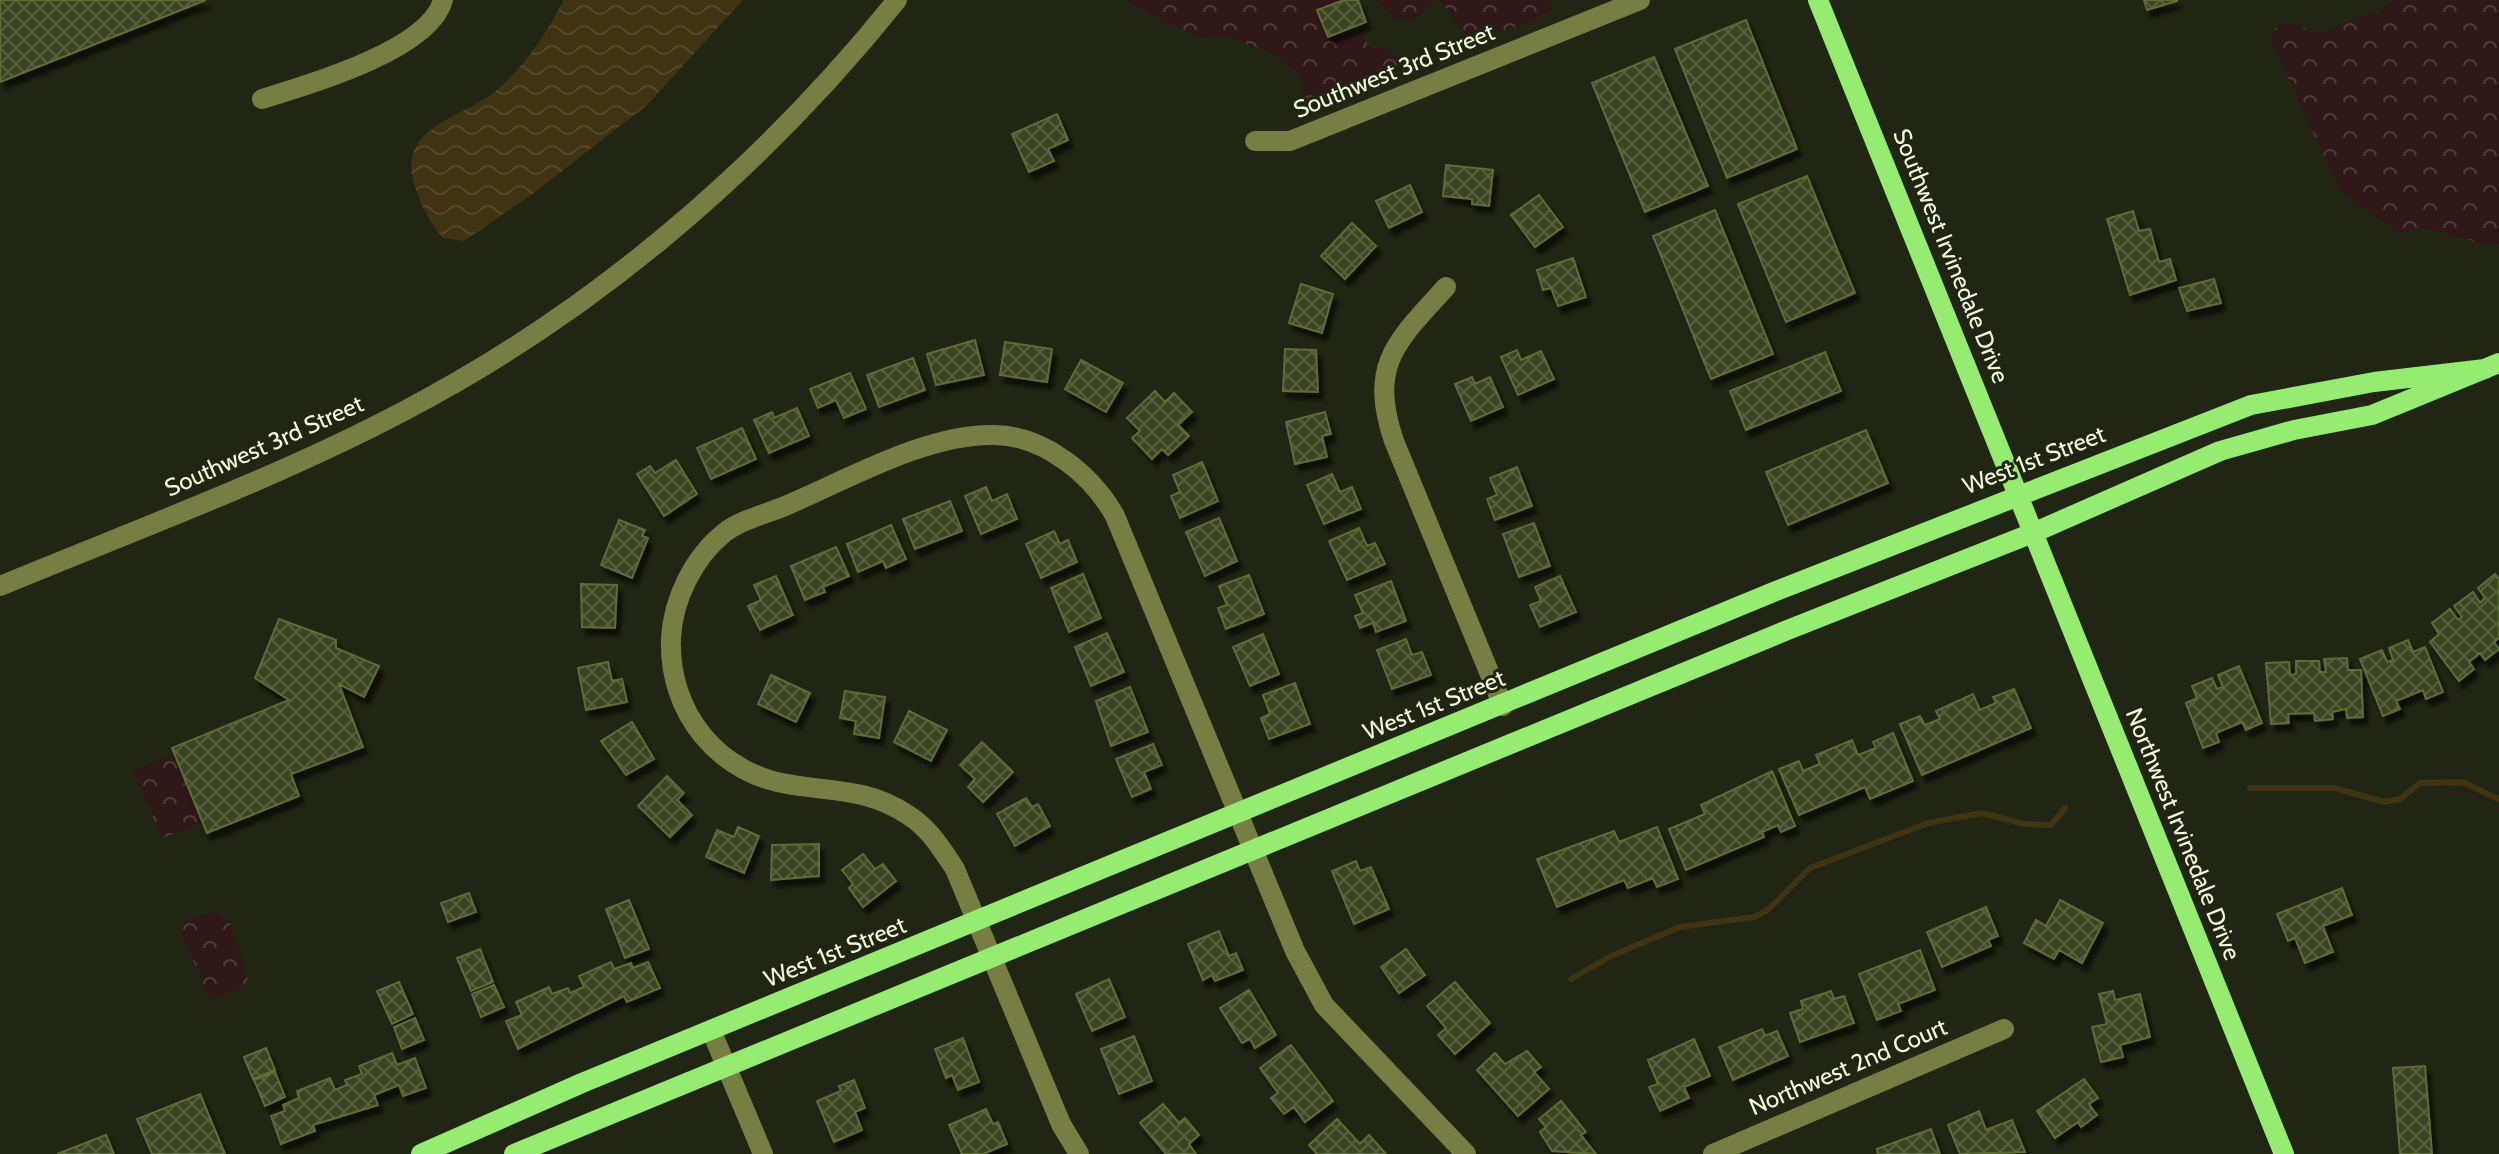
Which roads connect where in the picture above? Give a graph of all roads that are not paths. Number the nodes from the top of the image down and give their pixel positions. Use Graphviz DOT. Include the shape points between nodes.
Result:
graph roads {
  1 [pos="443,0"];
  2 [pos="897,0"];
  3 [pos="1640,0"];
  4 [pos="1818,0"];
  5 [pos="262,99"];
  6 [pos="1255,141"];
  7 [pos="1446,287"];
  8 [pos="2492,366"];
  9 [pos="2020,493"];
  10 [pos="2035,532"];
  11 [pos="0,586"];
  12 [pos="1503,706"];
  13 [pos="1238,813"];
  14 [pos="1253,849"];
  15 [pos="977,921"];
  16 [pos="993,956"];
  17 [pos="2004,1029"];
  18 [pos="711,1030"];
  19 [pos="726,1066"];
  20 [pos="421,1154"];
  21 [pos="514,1154"];
  22 [pos="763,1154"];
  23 [pos="1079,1154"];
  24 [pos="1466,1154"];
  25 [pos="1713,1154"];
  26 [pos="2284,1154"];
  1 -- 5 [label="street" via="432,21 406,44"];
  2 -- 11 [label="street, Southwest 3rd Street" via="852,56 730,179 668,234 537,332 473,373 331,447"];
  3 -- 6 [label="street, Southwest 3rd Street" via="1290,141"];
  4 -- 9 [label="main road, Southwest Irvinedale Drive"];
  7 -- 12 [label="street" via="1402,335 1387,361 1384,397 1394,441"];
  8 -- 9 [label="main road, West 1st Street" via="2251,405"];
  8 -- 10 [label="main road, West 1st Street" via="2372,415 2220,451"];
  9 -- 10 [label="main road, Southwest Irvinedale Drive"];
  9 -- 12 [label="main road, West 1st Street"];
  10 -- 14 [label="main road, West 1st Street"];
  10 -- 26 [label="main road, Northwest Irvinedale Drive"];
  12 -- 13 [label="main road, West 1st Street"];
  13 -- 14 [label="street"];
  13 -- 15 [label="main road, West 1st Street"];
  13 -- 15 [label="street" via="1115,516 1102,493 1071,464 1034,445 997,435 959,438 913,451 726,531 697,562 682,590 671,636 675,682 685,712 710,746 749,773 791,785 847,789 908,815 941,846"];
  14 -- 16 [label="main road, West 1st Street"];
  14 -- 24 [label="street" via="1295,951 1324,1005"];
  15 -- 16 [label="street"];
  15 -- 18 [label="main road, West 1st Street"];
  16 -- 19 [label="main road, West 1st Street"];
  16 -- 23 [label="street" via="1061,1124"];
  17 -- 25 [label="street, Northwest 2nd Court"];
  18 -- 19 [label="street"];
  18 -- 20 [label="main road, West 1st Street"];
  19 -- 21 [label="main road, West 1st Street"];
  19 -- 22 [label="street"];
}
